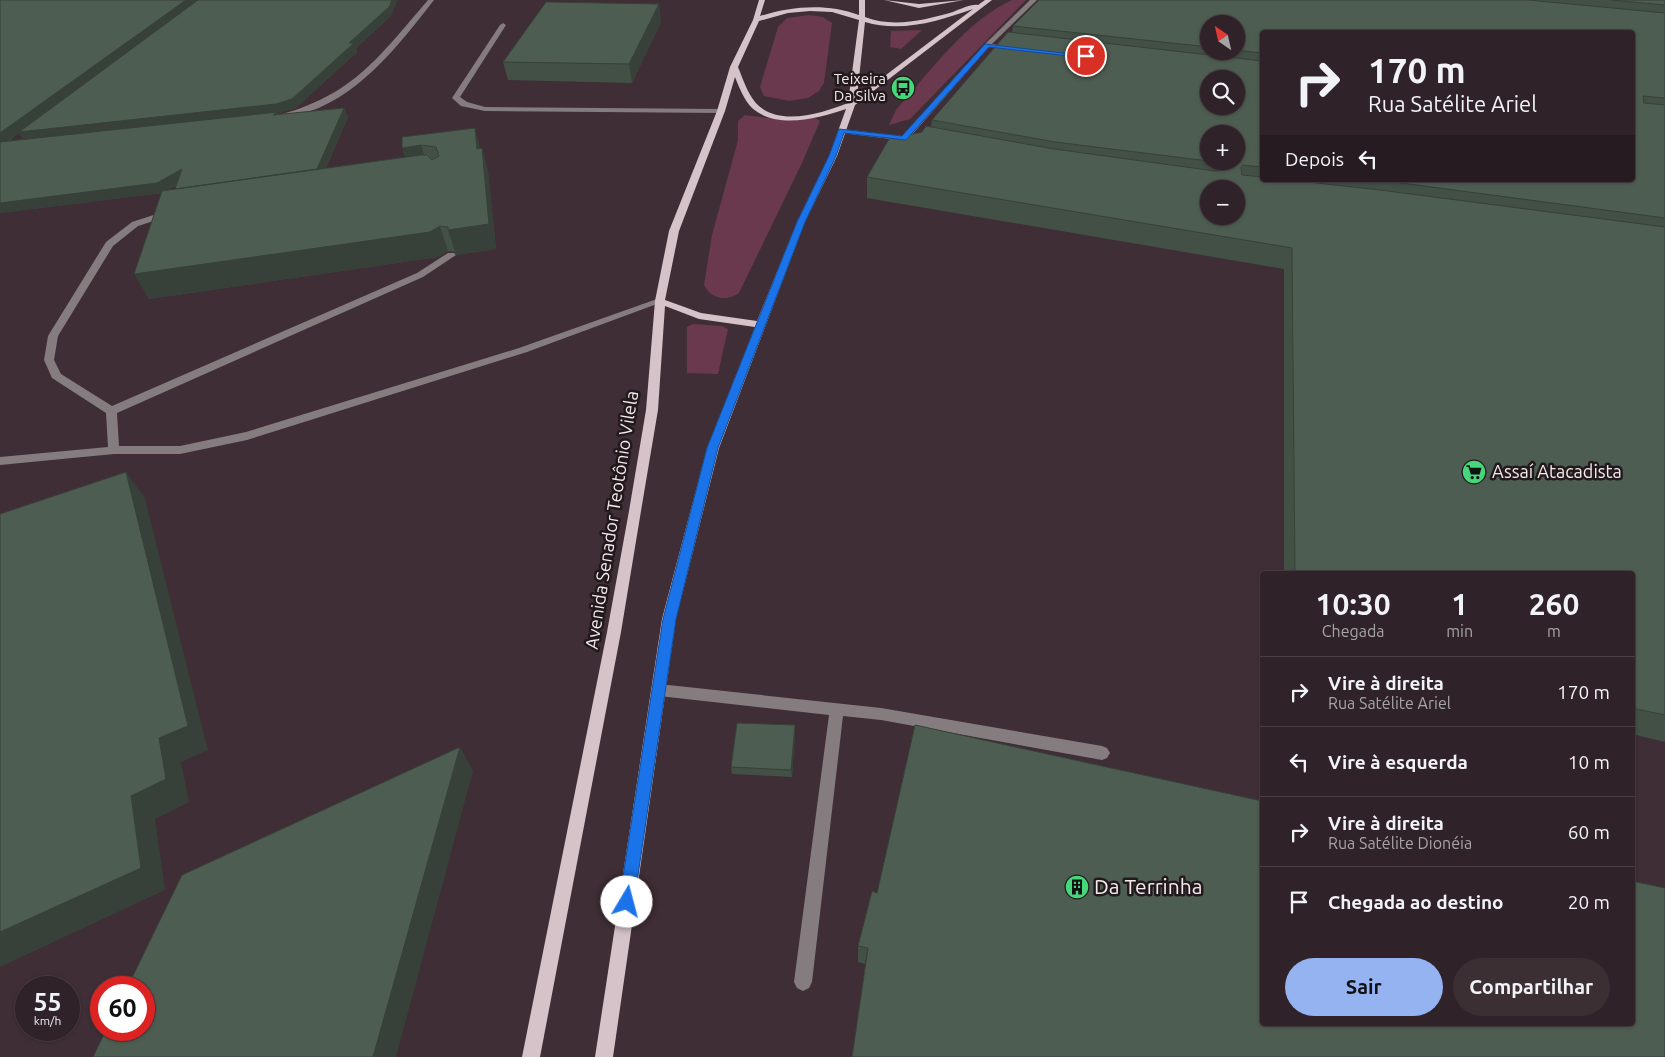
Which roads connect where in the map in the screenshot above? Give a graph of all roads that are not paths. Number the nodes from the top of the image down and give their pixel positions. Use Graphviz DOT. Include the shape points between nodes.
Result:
graph roads {
  1 [pos="431,0"];
  2 [pos="762,0"];
  3 [pos="862,0"];
  4 [pos="886,0"];
  5 [pos="961,0"];
  6 [pos="1034,0"];
  7 [pos="987,1"];
  8 [pos="756,20"];
  9 [pos="862,20"];
  10 [pos="503,25"];
  11 [pos="987,45"];
  12 [pos="1017,48"];
  13 [pos="734,67"];
  14 [pos="852,104"];
  15 [pos="721,112"];
  16 [pos="271,118"];
  17 [pos="842,131"];
  18 [pos="904,139"];
  19 [pos="920,142"];
  20 [pos="175,211"];
  21 [pos="451,255"];
  22 [pos="660,301"];
  23 [pos="762,325"];
  24 [pos="111,411"];
  25 [pos="114,450"];
  26 [pos="0,461"];
  27 [pos="658,690"];
  28 [pos="837,708"];
  29 [pos="1102,753"];
  30 [pos="803,982"];
  31 [pos="531,1057"];
  32 [pos="604,1057"];
  1 -- 16 [label="street" via="366,74 342,95 314,108"];
  2 -- 8 [label="main road, Avenida Senador Teotônio Vilela"];
  3 -- 9 [label="main road"];
  4 -- 5 [label="main road" via="920,6"];
  6 -- 11 [label="street"];
  7 -- 9 [label="main road" via="911,24"];
  7 -- 14 [label="main road"];
  8 -- 9 [label="main road" via="807,8 844,12"];
  8 -- 13 [label="main road, Avenida Senador Teotônio Vilela"];
  9 -- 14 [label="main road"];
  10 -- 15 [label="street" via="456,98 464,104 486,109"];
  11 -- 12 [label="street"];
  11 -- 18 [label="street"];
  13 -- 14 [label="main road" via="755,107 763,112 795,117 820,115"];
  13 -- 15 [label="main road, Avenida Senador Teotônio Vilela"];
  14 -- 17 [label="main road"];
  15 -- 22 [label="main road, Avenida Senador Teotônio Vilela" via="674,231"];
  17 -- 18 [label="street"];
  17 -- 23 [label="main road" via="801,222"];
  18 -- 19 [label="street"];
  20 -- 24 [label="street" via="135,224 109,244 53,336 49,360 56,376"];
  21 -- 24 [label="street" via="420,275"];
  22 -- 23 [label="main road" via="699,316"];
  22 -- 25 [label="street" via="523,350 247,436 180,450"];
  22 -- 31 [label="main road, Avenida Senador Teotônio Vilela" via="652,410 635,511"];
  23 -- 27 [label="main road" via="713,448 669,619"];
  24 -- 25 [label="street"];
  25 -- 26 [label="street"];
  27 -- 28 [label="street"];
  27 -- 32 [label="main road"];
  28 -- 29 [label="street"];
  28 -- 30 [label="street"];
}
